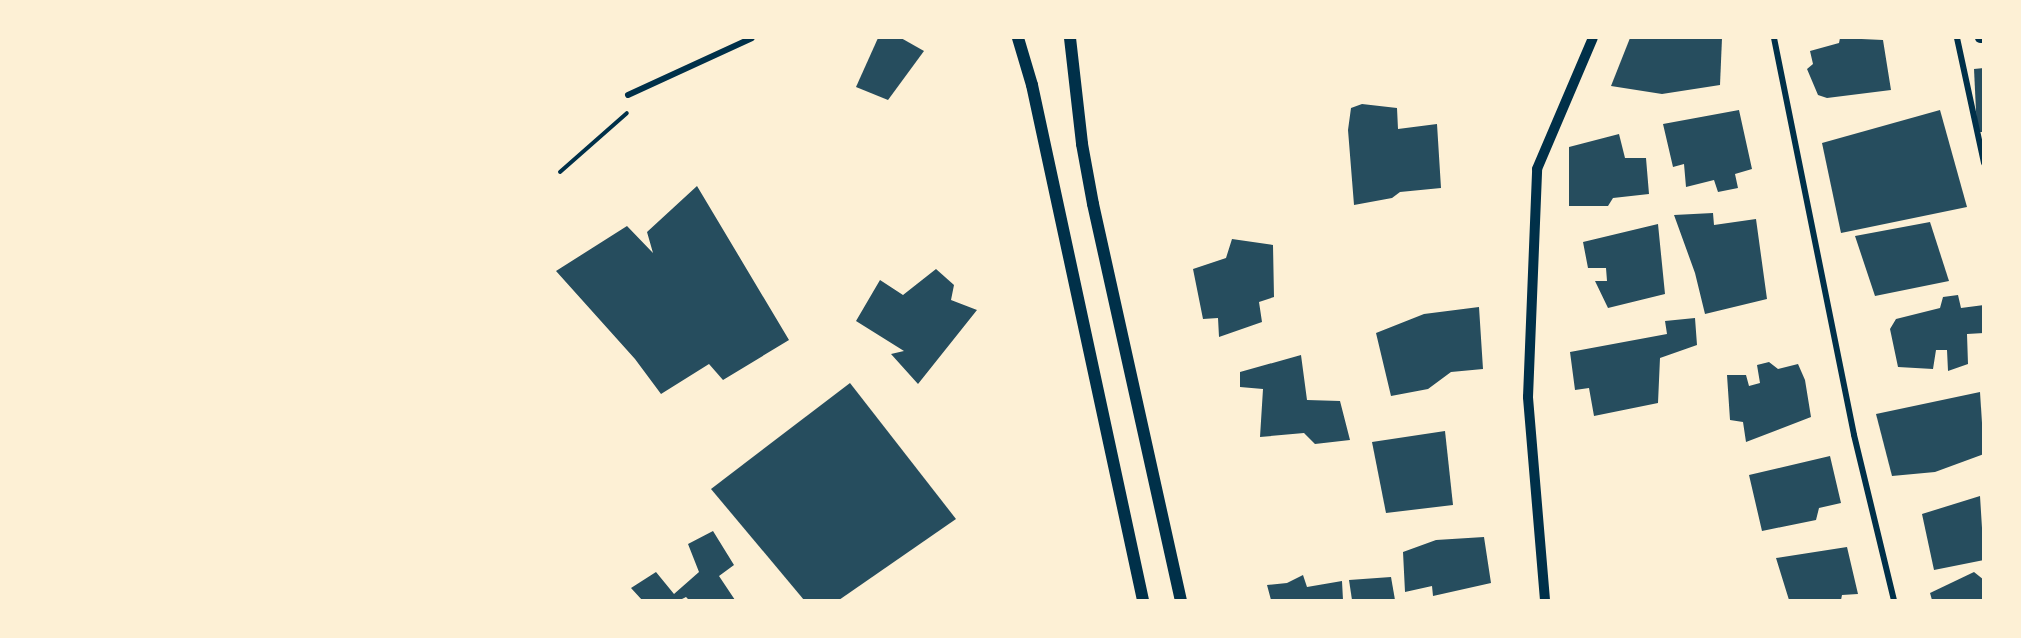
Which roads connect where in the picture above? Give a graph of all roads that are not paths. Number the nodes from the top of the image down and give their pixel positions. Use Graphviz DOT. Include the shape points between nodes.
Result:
graph roads {
  1 [pos="752,38"];
  2 [pos="1018,38"];
  3 [pos="1070,38"];
  4 [pos="1593,38"];
  5 [pos="1774,38"];
  6 [pos="1957,38"];
  7 [pos="628,95"];
  8 [pos="1983,164"];
  9 [pos="1143,600"];
  10 [pos="1181,600"];
  11 [pos="1545,600"];
  12 [pos="1894,600"];
  1 -- 7 [label="street"];
  2 -- 9 [label="main road" via="1032,85"];
  3 -- 10 [label="main road" via="1093,204"];
  4 -- 11 [label="street" via="1537,169 1528,397"];
  5 -- 12 [label="street" via="1854,435"];
  6 -- 8 [label="street"];
}
